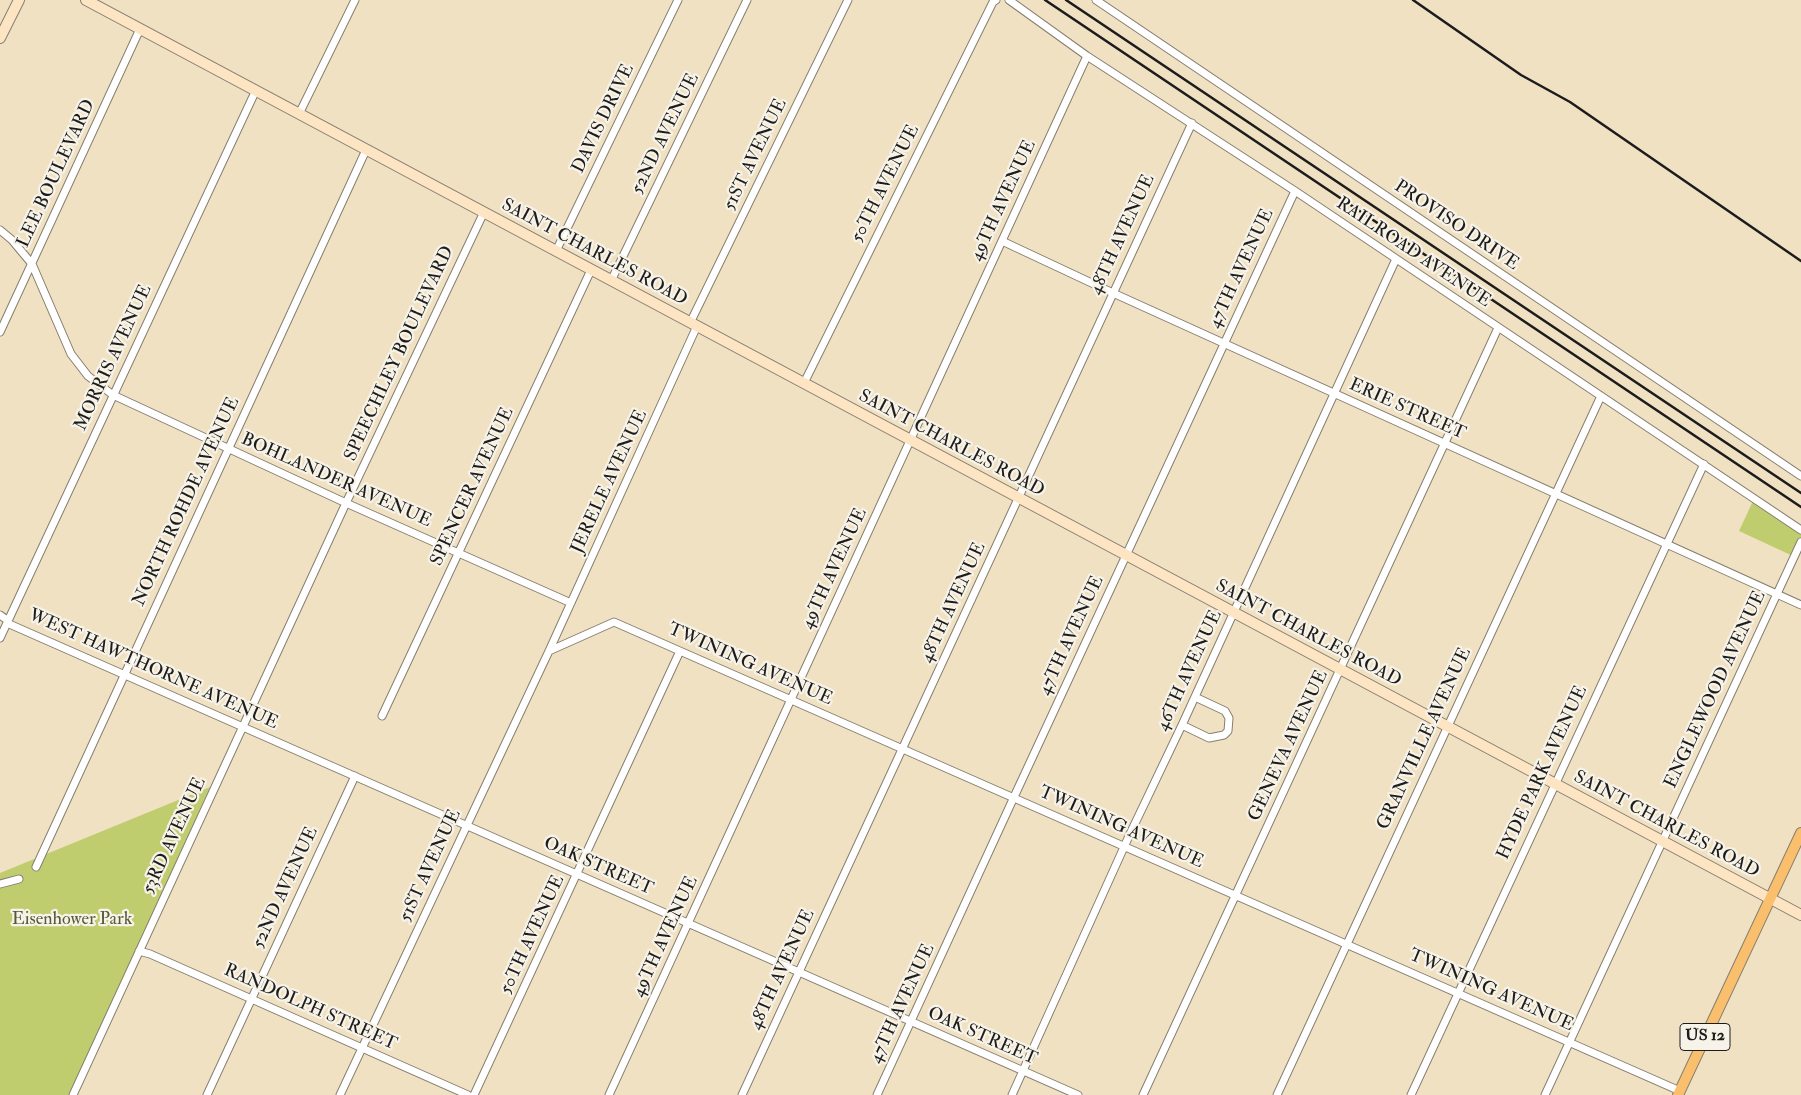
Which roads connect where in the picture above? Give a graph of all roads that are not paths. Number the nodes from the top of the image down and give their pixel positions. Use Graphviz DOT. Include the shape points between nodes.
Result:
graph roads {
  1 [pos="19,0"];
  2 [pos="86,0"];
  3 [pos="355,0"];
  4 [pos="678,0"];
  5 [pos="747,0"];
  6 [pos="848,0"];
  7 [pos="996,0"];
  8 [pos="1010,0"];
  9 [pos="1096,0"];
  10 [pos="140,29"];
  11 [pos="0,38"];
  12 [pos="1087,56"];
  13 [pos="256,90"];
  14 [pos="299,114"];
  15 [pos="1192,123"];
  16 [pos="366,150"];
  17 [pos="1295,191"];
  18 [pos="484,212"];
  19 [pos="0,230"];
  20 [pos="1002,240"];
  21 [pos="556,251"];
  22 [pos="1396,259"];
  23 [pos="32,264"];
  24 [pos="591,270"];
  25 [pos="611,281"];
  26 [pos="1113,293"];
  27 [pos="694,325"];
  28 [pos="1498,328"];
  29 [pos="0,332"];
  30 [pos="1224,343"];
  31 [pos="804,383"];
  32 [pos="1334,394"];
  33 [pos="113,395"];
  34 [pos="1601,396"];
  35 [pos="911,441"];
  36 [pos="1446,444"];
  37 [pos="228,449"];
  38 [pos="1704,464"];
  39 [pos="1801,476"];
  40 [pos="1556,494"];
  41 [pos="1019,498"];
  42 [pos="346,503"];
  43 [pos="1801,530"];
  44 [pos="1801,542"];
  45 [pos="1666,544"];
  46 [pos="459,552"];
  47 [pos="1126,555"];
  48 [pos="1776,594"];
  49 [pos="571,603"];
  50 [pos="1801,606"];
  51 [pos="1233,613"];
  52 [pos="0,615"];
  53 [pos="7,623"];
  54 [pos="0,638"];
  55 [pos="680,650"];
  56 [pos="549,651"];
  57 [pos="1340,670"];
  58 [pos="124,674"];
  59 [pos="1195,697"];
  60 [pos="791,699"];
  61 [pos="382,716"];
  62 [pos="242,725"];
  63 [pos="1182,725"];
  64 [pos="1448,727"];
  65 [pos="902,748"];
  66 [pos="298,750"];
  67 [pos="355,776"];
  68 [pos="1554,784"];
  69 [pos="1014,797"];
  70 [pos="467,825"];
  71 [pos="1801,834"];
  72 [pos="1662,842"];
  73 [pos="1125,846"];
  74 [pos="36,867"];
  75 [pos="578,874"];
  76 [pos="19,879"];
  77 [pos="0,884"];
  78 [pos="1236,896"];
  79 [pos="1771,899"];
  80 [pos="1801,915"];
  81 [pos="689,924"];
  82 [pos="1347,944"];
  83 [pos="139,950"];
  84 [pos="799,972"];
  85 [pos="1458,993"];
  86 [pos="251,999"];
  87 [pos="912,1022"];
  88 [pos="1569,1042"];
  89 [pos="362,1048"];
  90 [pos="1024,1072"];
  91 [pos="1679,1093"];
  92 [pos="73,1095"];
  93 [pos="207,1095"];
  94 [pos="340,1095"];
  95 [pos="468,1095"];
  96 [pos="474,1095"];
  97 [pos="609,1095"];
  98 [pos="742,1095"];
  99 [pos="877,1095"];
  100 [pos="1012,1095"];
  101 [pos="1078,1095"];
  102 [pos="1143,1095"];
  103 [pos="1277,1095"];
  104 [pos="1411,1095"];
  105 [pos="1544,1095"];
  1 -- 11 [label="main road"];
  2 -- 10 [label="main road, SAINT CHARLES ROAD"];
  3 -- 14 [label="street"];
  4 -- 21 [label="street, DAVIS DRIVE"];
  5 -- 25 [label="street, 52ND AVENUE"];
  6 -- 27 [label="street, 51ST AVENUE"];
  7 -- 31 [label="street, 50TH AVENUE"];
  8 -- 12 [label="street, RAILROAD AVENUE"];
  9 -- 39 [label="street, PROVISO DRIVE"];
  10 -- 13 [label="main road, SAINT CHARLES ROAD"];
  10 -- 23 [label="street, LEE BOULEVARD"];
  12 -- 15 [label="street, RAILROAD AVENUE"];
  12 -- 20 [label="street, 49TH AVENUE"];
  13 -- 14 [label="main road, SAINT CHARLES ROAD"];
  13 -- 33 [label="street, MORRIS AVENUE"];
  14 -- 16 [label="main road, SAINT CHARLES ROAD"];
  15 -- 17 [label="street, RAILROAD AVENUE"];
  15 -- 26 [label="street, 48TH AVENUE"];
  16 -- 18 [label="main road, SAINT CHARLES ROAD"];
  16 -- 37 [label="street, NORTH ROHDE AVENUE"];
  17 -- 22 [label="street, RAILROAD AVENUE"];
  17 -- 30 [label="street, 47TH AVENUE"];
  18 -- 21 [label="main road, SAINT CHARLES ROAD"];
  18 -- 42 [label="street, SPEECHLEY BOULEVARD"];
  19 -- 23 [label="street, BOHLANDER AVENUE"];
  20 -- 26 [label="street, ERIE STREET"];
  20 -- 35 [label="street, 49TH AVENUE"];
  21 -- 24 [label="main road, SAINT CHARLES ROAD"];
  22 -- 28 [label="street, RAILROAD AVENUE"];
  22 -- 32 [label="street, 46TH AVENUE"];
  23 -- 29 [label="street, LEE BOULEVARD"];
  23 -- 33 [label="street, BOHLANDER AVENUE" via="71,354 88,376"];
  24 -- 25 [label="main road, SAINT CHARLES ROAD"];
  24 -- 46 [label="street, SPENCER AVENUE"];
  25 -- 27 [label="main road, SAINT CHARLES ROAD"];
  26 -- 30 [label="street, ERIE STREET"];
  26 -- 41 [label="street, 48TH AVENUE"];
  27 -- 31 [label="main road, SAINT CHARLES ROAD"];
  27 -- 49 [label="street, JERELE AVENUE"];
  28 -- 34 [label="street, RAILROAD AVENUE"];
  28 -- 36 [label="street, GENEVA AVENUE"];
  30 -- 32 [label="street, ERIE STREET"];
  30 -- 47 [label="street, 47TH AVENUE"];
  31 -- 35 [label="main road, SAINT CHARLES ROAD"];
  32 -- 36 [label="street, ERIE STREET"];
  32 -- 51 [label="street, 46TH AVENUE"];
  33 -- 37 [label="street, BOHLANDER AVENUE"];
  33 -- 53 [label="street, MORRIS AVENUE"];
  34 -- 38 [label="street, RAILROAD AVENUE"];
  34 -- 40 [label="street, GRANVILLE AVENUE"];
  35 -- 41 [label="main road, SAINT CHARLES ROAD"];
  35 -- 60 [label="street, 49TH AVENUE"];
  36 -- 40 [label="street, ERIE STREET"];
  36 -- 57 [label="street, GENEVA AVENUE"];
  37 -- 42 [label="street, BOHLANDER AVENUE"];
  37 -- 58 [label="street, NORTH ROHDE AVENUE"];
  38 -- 43 [label="street, RAILROAD AVENUE"];
  38 -- 45 [label="street, HYDE PARK AVENUE"];
  40 -- 45 [label="street, ERIE STREET"];
  40 -- 64 [label="street, GRANVILLE AVENUE"];
  41 -- 47 [label="main road, SAINT CHARLES ROAD"];
  41 -- 65 [label="street, 48TH AVENUE"];
  42 -- 46 [label="street, BOHLANDER AVENUE"];
  42 -- 62 [label="street, SPEECHLEY BOULEVARD"];
  44 -- 48 [label="street, ENGLEWOOD AVENUE"];
  45 -- 48 [label="street, ERIE STREET"];
  45 -- 68 [label="street, HYDE PARK AVENUE"];
  46 -- 49 [label="street, BOHLANDER AVENUE"];
  46 -- 61 [label="street, SPENCER AVENUE"];
  47 -- 51 [label="main road, SAINT CHARLES ROAD"];
  47 -- 69 [label="street, 47TH AVENUE"];
  48 -- 50 [label="street, ERIE STREET"];
  48 -- 72 [label="street, ENGLEWOOD AVENUE"];
  49 -- 56 [label="street, JERELE AVENUE"];
  51 -- 57 [label="main road, SAINT CHARLES ROAD"];
  51 -- 59 [label="street, 46TH AVENUE"];
  52 -- 53 [label="street, WEST HAWTHORNE AVENUE"];
  53 -- 54 [label="street, MORRIS AVENUE"];
  53 -- 58 [label="street, WEST HAWTHORNE AVENUE"];
  55 -- 56 [label="street, TWINING AVENUE" via="614,622"];
  55 -- 60 [label="street, TWINING AVENUE"];
  55 -- 75 [label="street, 50TH AVENUE"];
  56 -- 70 [label="street, 51ST AVENUE"];
  57 -- 64 [label="main road, SAINT CHARLES ROAD"];
  57 -- 78 [label="street, GENEVA AVENUE"];
  58 -- 62 [label="street, WEST HAWTHORNE AVENUE"];
  58 -- 74 [label="street, NORTH ROHDE AVENUE"];
  59 -- 63 [label="street, 46TH AVENUE"];
  59 -- 63 [label="street" via="1224,711 1229,718 1228,731 1209,738"];
  60 -- 65 [label="street, TWINING AVENUE"];
  60 -- 81 [label="street, 49TH AVENUE"];
  62 -- 66 [label="street, WEST HAWTHORNE AVENUE"];
  62 -- 83 [label="street, 53RD AVENUE"];
  63 -- 73 [label="street, 46TH AVENUE"];
  64 -- 68 [label="main road, SAINT CHARLES ROAD"];
  64 -- 82 [label="street, GRANVILLE AVENUE"];
  65 -- 69 [label="street, TWINING AVENUE"];
  65 -- 84 [label="street, 48TH AVENUE"];
  66 -- 67 [label="street, OAK STREET"];
  67 -- 70 [label="street, OAK STREET"];
  67 -- 86 [label="street, 52ND AVENUE"];
  68 -- 72 [label="main road, SAINT CHARLES ROAD"];
  68 -- 85 [label="street, HYDE PARK AVENUE"];
  69 -- 73 [label="street, TWINING AVENUE"];
  69 -- 87 [label="street, 47TH AVENUE"];
  70 -- 75 [label="street, OAK STREET"];
  70 -- 89 [label="street, 51ST AVENUE"];
  71 -- 79 [label="main road, US 12"];
  72 -- 79 [label="main road, SAINT CHARLES ROAD"];
  72 -- 88 [label="street, ENGLEWOOD AVENUE"];
  73 -- 78 [label="street, TWINING AVENUE"];
  73 -- 90 [label="street, 46TH AVENUE"];
  75 -- 81 [label="street, OAK STREET"];
  75 -- 96 [label="street, 50TH AVENUE"];
  76 -- 77 [label="street"];
  78 -- 82 [label="street, TWINING AVENUE"];
  78 -- 102 [label="street, GENEVA AVENUE"];
  79 -- 80 [label="main road, SAINT CHARLES ROAD"];
  79 -- 91 [label="main road, US 12"];
  81 -- 84 [label="street, OAK STREET"];
  81 -- 97 [label="street, 49TH AVENUE"];
  82 -- 85 [label="street, TWINING AVENUE"];
  82 -- 103 [label="street, GRANVILLE AVENUE"];
  83 -- 86 [label="street, RANDOLPH STREET"];
  83 -- 92 [label="street, 53RD AVENUE"];
  84 -- 87 [label="street, OAK STREET"];
  84 -- 98 [label="street, 48TH AVENUE"];
  85 -- 88 [label="street, TWINING AVENUE"];
  85 -- 104 [label="street, HYDE PARK AVENUE"];
  86 -- 89 [label="street, RANDOLPH STREET"];
  86 -- 93 [label="street, 52ND AVENUE"];
  87 -- 90 [label="street, OAK STREET"];
  87 -- 99 [label="street, 47TH AVENUE"];
  88 -- 91 [label="street, TWINING AVENUE"];
  88 -- 105 [label="street, ENGLEWOOD AVENUE"];
  89 -- 94 [label="street, 51ST AVENUE"];
  89 -- 95 [label="street, RANDOLPH STREET"];
  90 -- 100 [label="street, 46TH AVENUE"];
  90 -- 101 [label="street, OAK STREET"];
}
